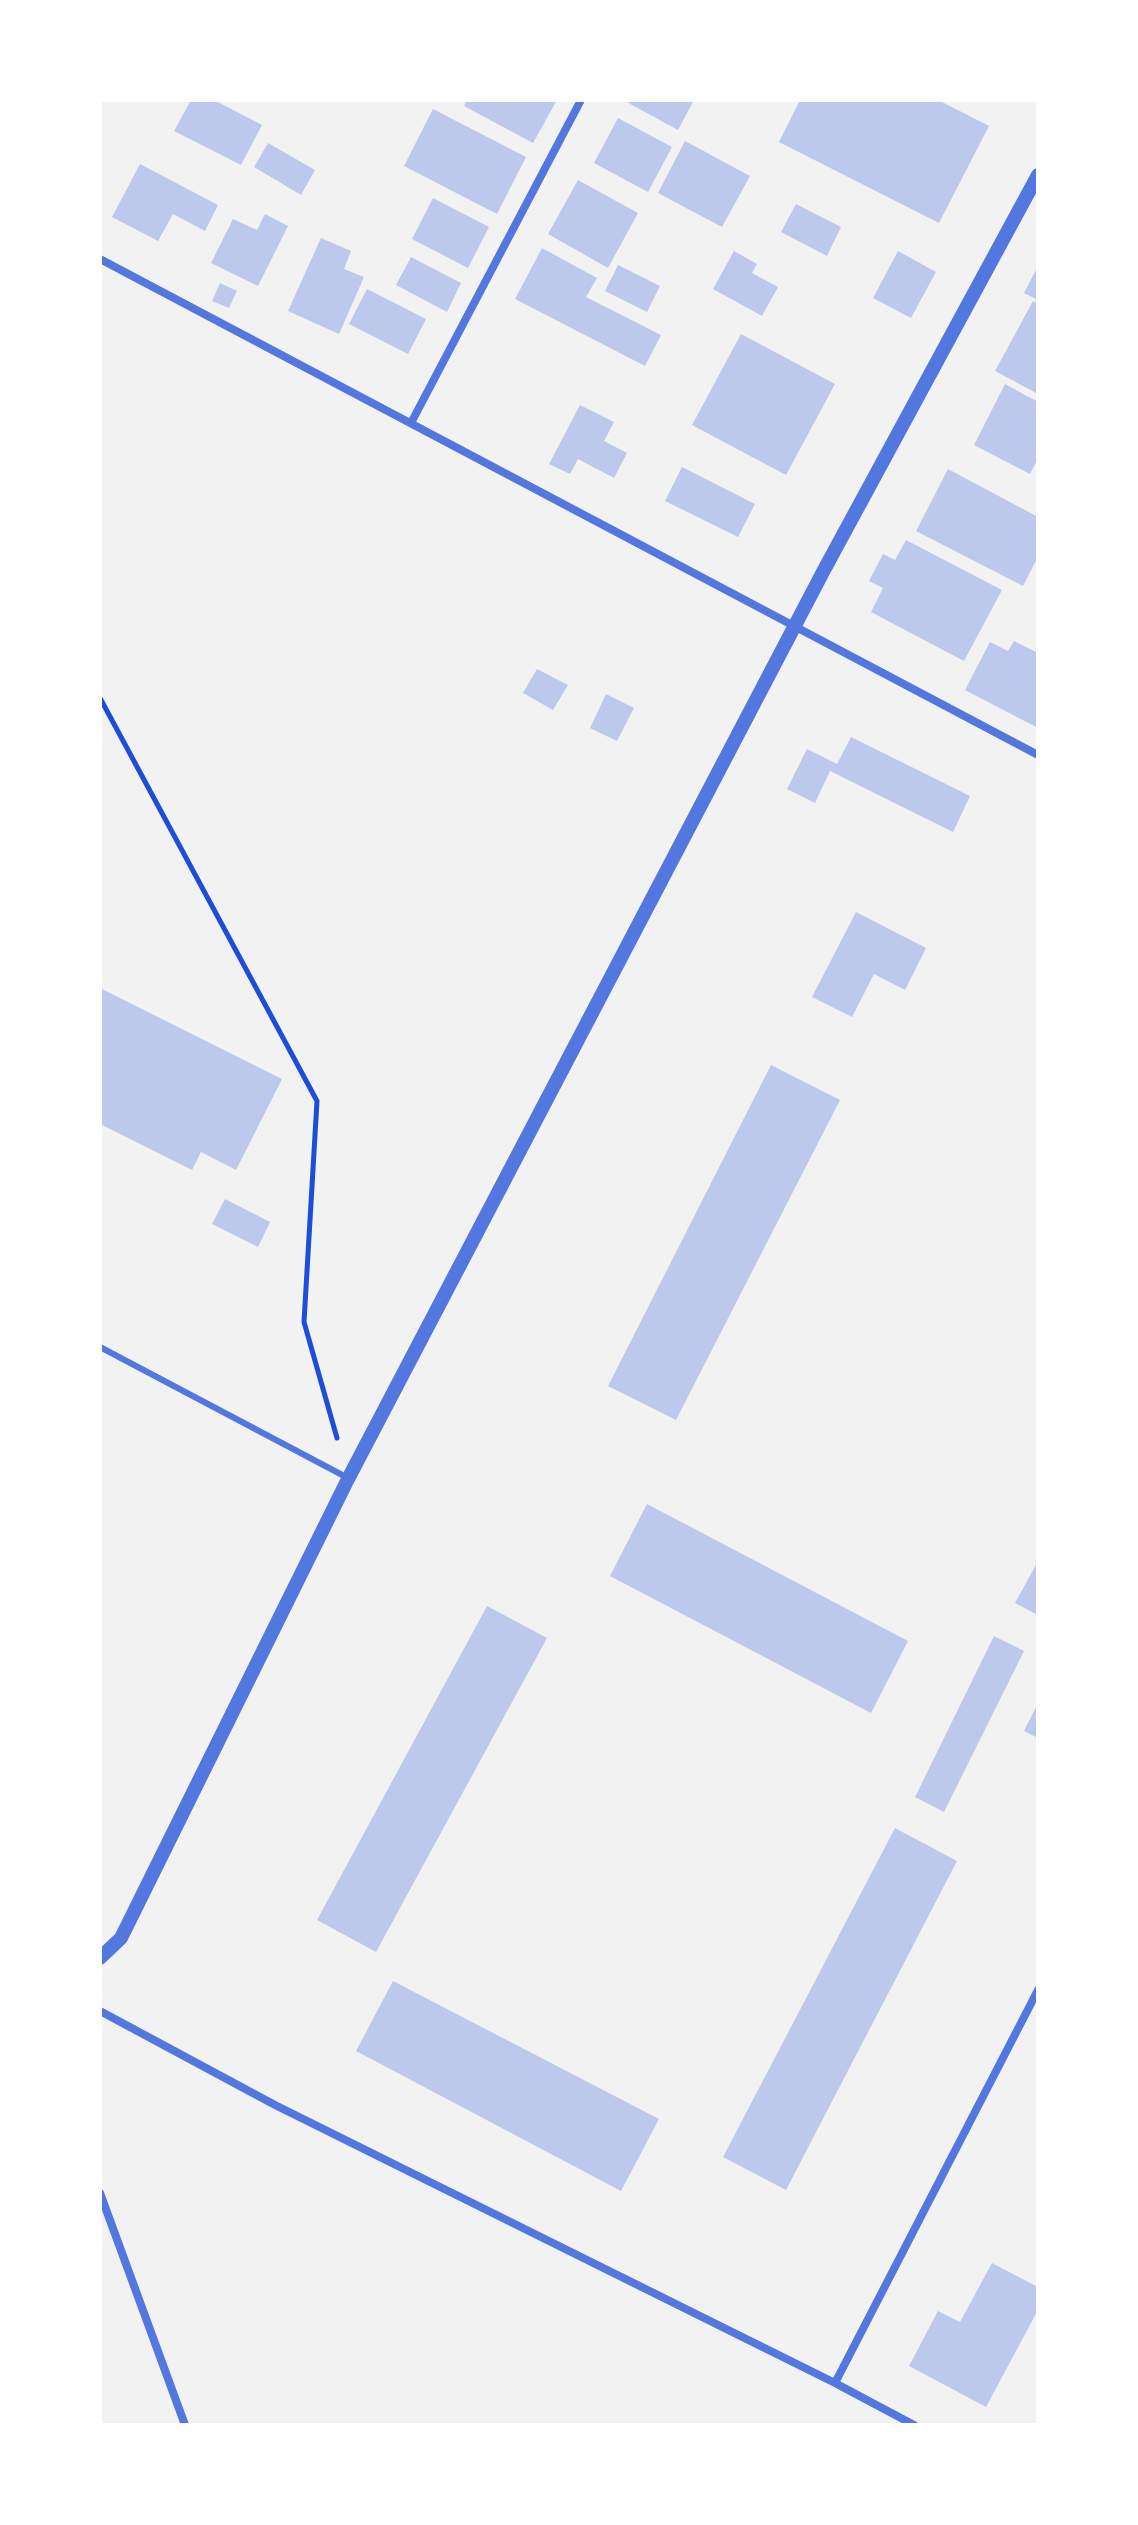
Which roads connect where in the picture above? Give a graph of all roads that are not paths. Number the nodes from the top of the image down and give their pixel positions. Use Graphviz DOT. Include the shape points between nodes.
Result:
graph roads {
  1 [pos="581,100"];
  2 [pos="1038,175"];
  3 [pos="100,259"];
  4 [pos="411,423"];
  5 [pos="795,626"];
  6 [pos="1038,755"];
  7 [pos="100,1347"];
  8 [pos="348,1479"];
  9 [pos="100,1958"];
  10 [pos="1038,1990"];
  11 [pos="100,2011"];
  12 [pos="100,2193"];
  13 [pos="835,2383"];
  14 [pos="185,2425"];
  15 [pos="914,2425"];
  1 -- 4 [label="street"];
  2 -- 5 [label="street"];
  3 -- 4 [label="street"];
  4 -- 5 [label="street"];
  5 -- 6 [label="street"];
  5 -- 8 [label="street"];
  7 -- 8 [label="lane"];
  8 -- 9 [label="street" via="121,1938"];
  10 -- 13 [label="street"];
  11 -- 13 [label="street" via="275,2105"];
  12 -- 14 [label="street"];
  13 -- 15 [label="street"];
}
